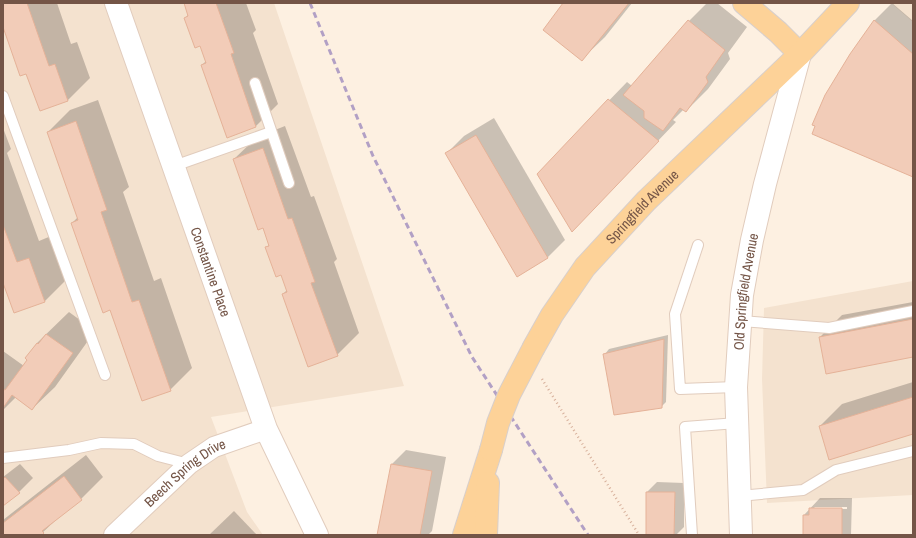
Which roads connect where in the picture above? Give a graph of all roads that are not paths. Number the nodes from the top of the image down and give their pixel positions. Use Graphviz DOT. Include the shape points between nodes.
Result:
graph roads {
  1 [pos="116,3"];
  2 [pos="744,3"];
  3 [pos="848,3"];
  4 [pos="800,54"];
  5 [pos="255,83"];
  6 [pos="3,96"];
  7 [pos="272,132"];
  8 [pos="174,166"];
  9 [pos="289,183"];
  10 [pos="698,245"];
  11 [pos="913,311"];
  12 [pos="741,321"];
  13 [pos="105,375"];
  14 [pos="736,387"];
  15 [pos="737,423"];
  16 [pos="266,429"];
  17 [pos="491,450"];
  18 [pos="913,451"];
  19 [pos="3,458"];
  20 [pos="189,464"];
  21 [pos="739,496"];
  22 [pos="114,535"];
  23 [pos="317,535"];
  24 [pos="464,535"];
  25 [pos="486,535"];
  26 [pos="692,535"];
  27 [pos="741,535"];
  1 -- 8 [label="street, Constantine Place"];
  2 -- 4 [label="main road"];
  3 -- 4 [label="main road, Springfield Avenue"];
  4 -- 12 [label="street, Old Springfield Avenue" via="764,184 742,295"];
  4 -- 17 [label="main road, Springfield Avenue, bridge" via="646,201 585,267 552,315 531,352 509,395"];
  5 -- 7 [label="lane"];
  6 -- 13 [label="lane"];
  7 -- 8 [label="lane"];
  7 -- 9 [label="lane"];
  8 -- 16 [label="street, Constantine Place"];
  10 -- 14 [label="lane" via="675,314 680,389"];
  11 -- 12 [label="lane" via="829,328"];
  12 -- 14 [label="street, Old Springfield Avenue"];
  14 -- 15 [label="street, Old Springfield Avenue"];
  15 -- 21 [label="street, Old Springfield Avenue"];
  15 -- 26 [label="lane" via="685,427"];
  16 -- 20 [label="street, Beech Spring Drive" via="214,447"];
  16 -- 23 [label="street, Constantine Place"];
  17 -- 24 [label="main road, Springfield Avenue"];
  17 -- 25 [label="main road, Springfield Avenue"];
  18 -- 21 [label="lane" via="836,470 803,490"];
  19 -- 20 [label="lane" via="69,450 101,443 134,444 158,456"];
  20 -- 22 [label="street, Beech Spring Drive"];
  21 -- 27 [label="street, Old Springfield Avenue"];
}
